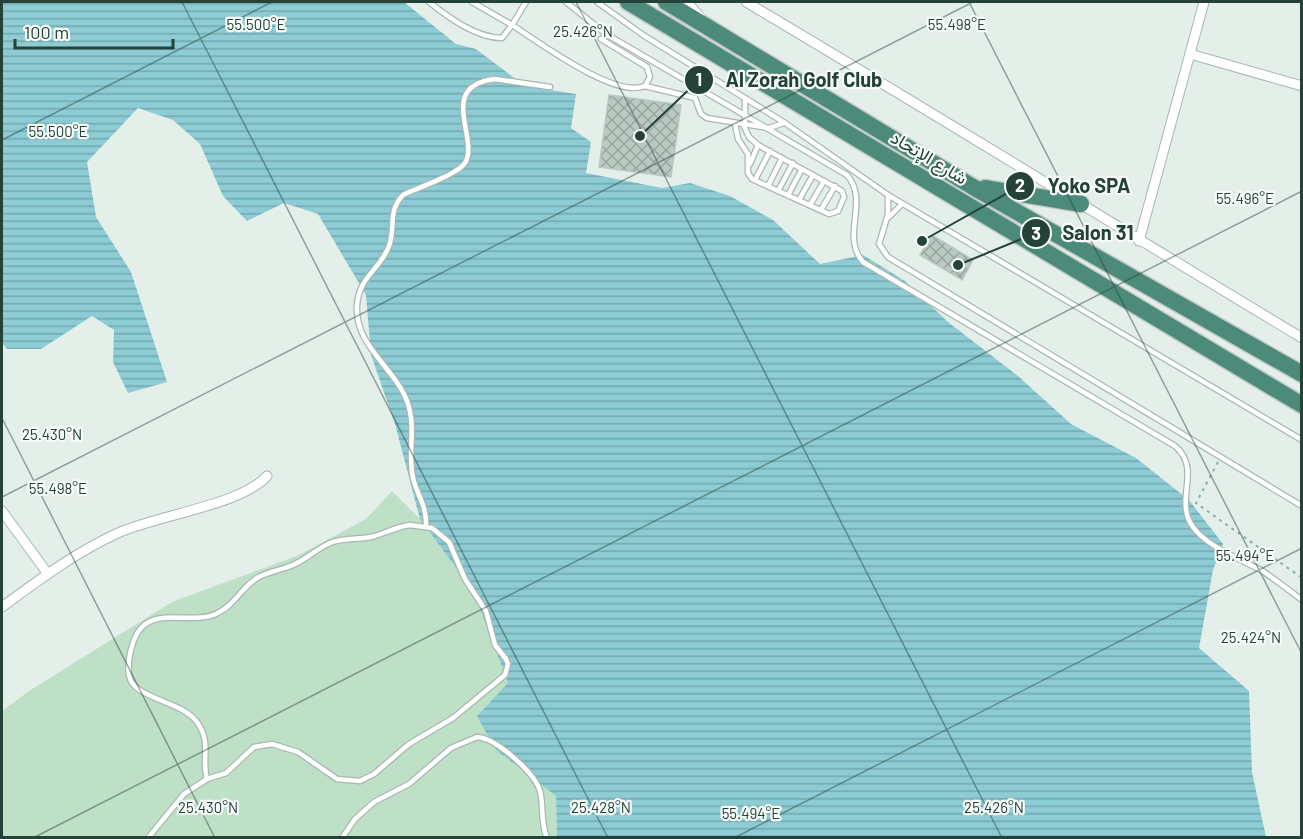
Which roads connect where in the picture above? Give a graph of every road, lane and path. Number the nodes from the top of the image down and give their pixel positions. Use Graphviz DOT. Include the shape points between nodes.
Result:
graph roads {
  1 [pos="429,2"];
  2 [pos="472,2"];
  3 [pos="526,2"];
  4 [pos="566,2"];
  5 [pos="597,2"];
  6 [pos="628,2"];
  7 [pos="666,2"];
  8 [pos="685,2"];
  9 [pos="746,2"];
  10 [pos="1204,2"];
  11 [pos="512,25"];
  12 [pos="706,26"];
  13 [pos="601,39"];
  14 [pos="1190,54"];
  15 [pos="645,86"];
  16 [pos="1302,86"];
  17 [pos="550,87"];
  18 [pos="745,99"];
  19 [pos="746,114"];
  20 [pos="785,123"];
  21 [pos="735,124"];
  22 [pos="744,126"];
  23 [pos="769,128"];
  24 [pos="758,145"];
  25 [pos="770,151"];
  26 [pos="782,158"];
  27 [pos="792,164"];
  28 [pos="802,169"];
  29 [pos="748,170"];
  30 [pos="813,175"];
  31 [pos="755,180"];
  32 [pos="824,180"];
  33 [pos="768,186"];
  34 [pos="835,186"];
  35 [pos="973,187"];
  36 [pos="778,190"];
  37 [pos="788,195"];
  38 [pos="888,195"];
  39 [pos="799,200"];
  40 [pos="902,204"];
  41 [pos="1082,204"];
  42 [pos="810,205"];
  43 [pos="821,210"];
  44 [pos="884,225"];
  45 [pos="1139,241"];
  46 [pos="1302,338"];
  47 [pos="1302,374"];
  48 [pos="1302,405"];
  49 [pos="1302,440"];
  50 [pos="1221,457"];
  51 [pos="267,476"];
  52 [pos="1302,506"];
  53 [pos="2,511"];
  54 [pos="426,526"];
  55 [pos="48,574"];
  56 [pos="1302,578"];
  57 [pos="1302,600"];
  58 [pos="2,607"];
  59 [pos="207,779"];
  60 [pos="148,837"];
  61 [pos="342,837"];
  62 [pos="547,837"];
  1 -- 11 [label="lane" via="462,24 499,39 505,37"];
  2 -- 11 [label="lane"];
  3 -- 11 [label="lane"];
  4 -- 19 [label="lane" via="606,34"];
  5 -- 18 [label="lane" via="657,45"];
  6 -- 48 [label="highway, شارع الإتحاد"];
  7 -- 12 [label="highway, شارع الإتحاد"];
  8 -- 12 [label="street"];
  9 -- 41 [label="street"];
  10 -- 14 [label="street"];
  11 -- 15 [label="lane" via="602,78 631,88"];
  12 -- 35 [label="highway, شارع الإتحاد"];
  13 -- 15 [label="lane" via="646,67 650,77"];
  14 -- 16 [label="street"];
  14 -- 45 [label="street"];
  15 -- 21 [label="lane" via="695,98 704,117"];
  17 -- 54 [label="lane" via="495,79 471,90 463,106 466,162 403,195 397,202 392,210 389,247 360,289 357,315 361,332 396,380 410,412 411,470 426,510"];
  18 -- 19 [label="lane"];
  18 -- 20 [label="lane"];
  19 -- 22 [label="lane"];
  19 -- 23 [label="lane"];
  20 -- 23 [label="lane"];
  20 -- 38 [label="lane"];
  21 -- 22 [label="lane"];
  21 -- 29 [label="lane" via="738,139 748,154"];
  22 -- 23 [label="lane"];
  22 -- 24 [label="lane"];
  23 -- 57 [label="lane" via="851,180 858,198 853,242 863,262 1175,446 1190,468 1185,503 1194,528 1205,539"];
  24 -- 25 [label="lane"];
  24 -- 29 [label="lane"];
  25 -- 26 [label="lane"];
  25 -- 31 [label="lane"];
  26 -- 27 [label="lane"];
  26 -- 33 [label="lane"];
  27 -- 28 [label="lane"];
  27 -- 36 [label="lane"];
  28 -- 30 [label="lane"];
  28 -- 37 [label="lane"];
  29 -- 31 [label="lane"];
  30 -- 32 [label="lane"];
  30 -- 39 [label="lane"];
  31 -- 33 [label="lane"];
  32 -- 34 [label="lane"];
  32 -- 42 [label="lane"];
  33 -- 36 [label="lane"];
  34 -- 43 [label="lane"];
  34 -- 43 [label="lane" via="844,195 837,211 831,214"];
  35 -- 41 [label="highway"];
  35 -- 47 [label="highway, شارع الإتحاد"];
  36 -- 37 [label="lane"];
  37 -- 39 [label="lane"];
  38 -- 40 [label="lane"];
  38 -- 44 [label="lane"];
  39 -- 42 [label="lane"];
  40 -- 44 [label="lane"];
  40 -- 49 [label="lane"];
  41 -- 45 [label="street"];
  42 -- 43 [label="lane"];
  44 -- 50 [label="lane" via="879,244 888,257"];
  45 -- 46 [label="street"];
  50 -- 52 [label="lane"];
  50 -- 56 [label="path" via="1196,503"];
  51 -- 55 [label="street" via="243,494 119,532"];
  53 -- 55 [label="street"];
  54 -- 59 [label="lane" via="399,526 367,538 334,541 295,564 258,578 217,614 197,619 155,619 141,628 133,643 130,681 138,690 184,710 197,723 207,748"];
  54 -- 59 [label="lane" via="448,542 486,611 492,639 508,664 505,675 453,718 415,740 360,781 337,779 298,752 272,744 254,747 226,773"];
  55 -- 58 [label="street"];
  59 -- 60 [label="lane" via="184,794"];
  61 -- 62 [label="lane" via="374,802 409,784 452,748 477,737 496,743 535,780"];
}
